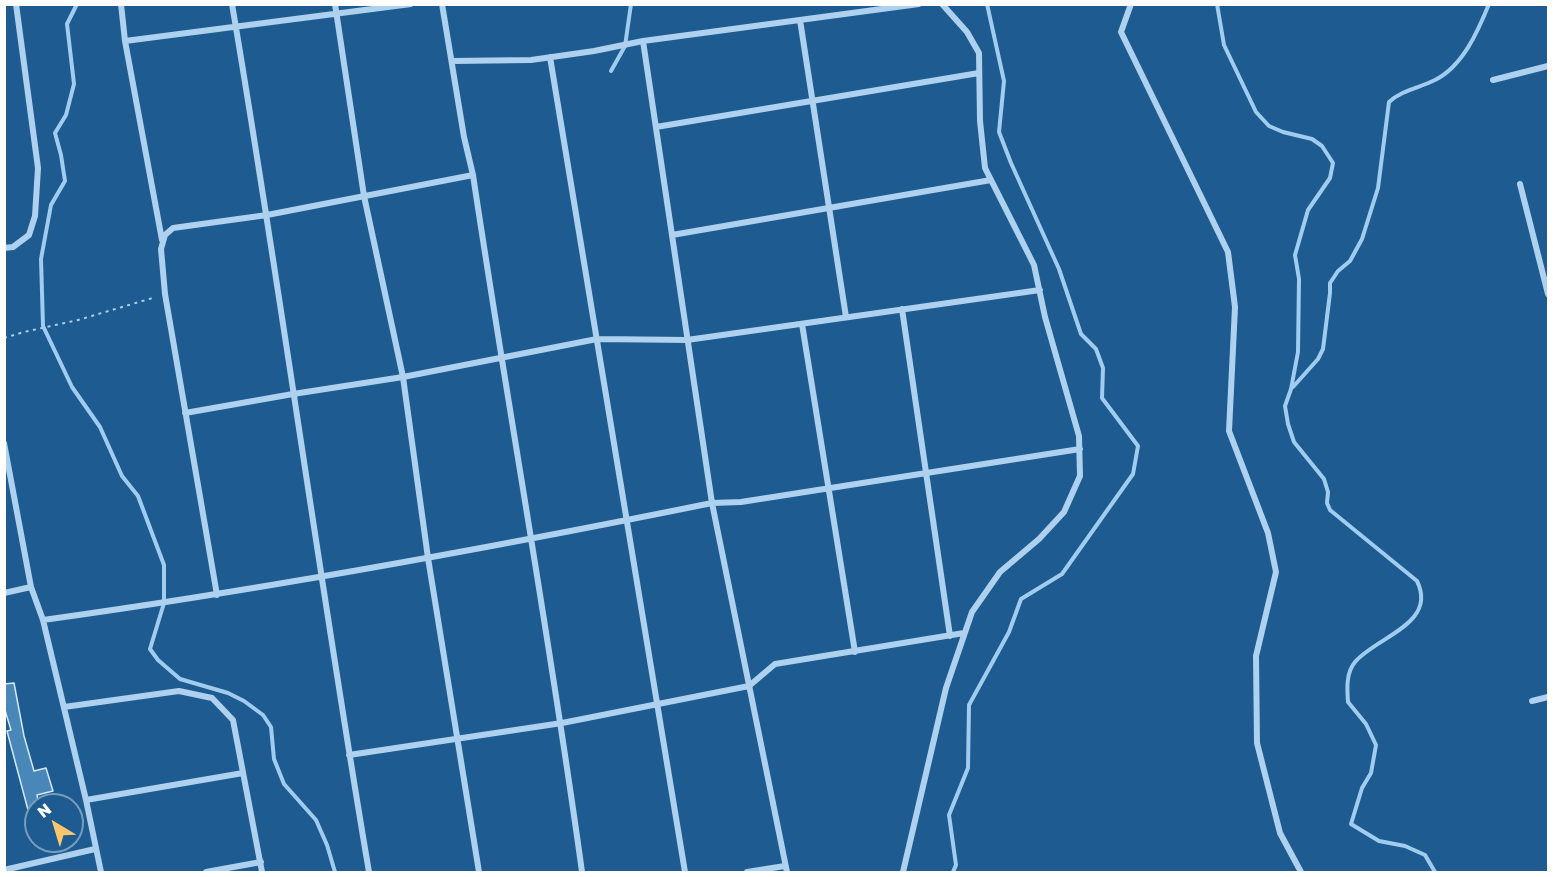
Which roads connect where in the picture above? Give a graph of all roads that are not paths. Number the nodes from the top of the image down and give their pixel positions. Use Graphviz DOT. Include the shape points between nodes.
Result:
graph roads {
  1 [pos="16,4"];
  2 [pos="121,4"];
  3 [pos="232,4"];
  4 [pos="335,4"];
  5 [pos="411,4"];
  6 [pos="442,4"];
  7 [pos="919,4"];
  8 [pos="942,4"];
  9 [pos="1131,4"];
  10 [pos="337,14"];
  11 [pos="800,21"];
  12 [pos="236,27"];
  13 [pos="125,41"];
  14 [pos="643,42"];
  15 [pos="550,57"];
  16 [pos="452,61"];
  17 [pos="1548,66"];
  18 [pos="979,73"];
  19 [pos="1493,80"];
  20 [pos="812,100"];
  21 [pos="656,127"];
  22 [pos="472,175"];
  23 [pos="992,180"];
  24 [pos="1520,184"];
  25 [pos="364,196"];
  26 [pos="829,208"];
  27 [pos="267,215"];
  28 [pos="672,235"];
  29 [pos="162,242"];
  30 [pos="4,248"];
  31 [pos="1545,269"];
  32 [pos="1040,290"];
  33 [pos="1548,294"];
  34 [pos="902,309"];
  35 [pos="846,317"];
  36 [pos="802,324"];
  37 [pos="597,339"];
  38 [pos="687,340"];
  39 [pos="501,358"];
  40 [pos="404,377"];
  41 [pos="293,394"];
  42 [pos="185,413"];
  43 [pos="4,442"];
  44 [pos="1080,449"];
  45 [pos="926,473"];
  46 [pos="829,489"];
  47 [pos="712,503"];
  48 [pos="627,520"];
  49 [pos="530,540"];
  50 [pos="429,558"];
  51 [pos="322,577"];
  52 [pos="31,587"];
  53 [pos="4,593"];
  54 [pos="217,595"];
  55 [pos="43,620"];
  56 [pos="964,633"];
  57 [pos="950,636"];
  58 [pos="855,651"];
  59 [pos="749,686"];
  60 [pos="1548,697"];
  61 [pos="1532,701"];
  62 [pos="657,704"];
  63 [pos="64,707"];
  64 [pos="562,723"];
  65 [pos="458,739"];
  66 [pos="349,755"];
  67 [pos="243,773"];
  68 [pos="86,800"];
  69 [pos="95,849"];
  70 [pos="261,862"];
  71 [pos="786,869"];
  72 [pos="4,870"];
  73 [pos="101,873"];
  74 [pos="206,873"];
  75 [pos="262,873"];
  76 [pos="369,873"];
  77 [pos="479,873"];
  78 [pos="582,873"];
  79 [pos="685,873"];
  80 [pos="747,873"];
  81 [pos="903,873"];
  82 [pos="1301,873"];
  1 -- 30 [label="street" via="38,168 35,216 29,235 13,247"];
  2 -- 13 [label="street"];
  3 -- 12 [label="street"];
  4 -- 10 [label="street"];
  5 -- 10 [label="street"];
  6 -- 16 [label="street"];
  7 -- 11 [label="street"];
  8 -- 18 [label="street" via="967,32 979,53"];
  9 -- 82 [label="street" via="1121,32 1228,252 1235,307 1229,431 1268,533 1276,572 1256,656 1257,743 1280,833"];
  10 -- 12 [label="street"];
  10 -- 25 [label="street"];
  11 -- 14 [label="street"];
  11 -- 20 [label="street"];
  12 -- 13 [label="street"];
  12 -- 27 [label="street"];
  13 -- 29 [label="street"];
  14 -- 15 [label="street"];
  14 -- 21 [label="street"];
  15 -- 16 [label="street"];
  15 -- 37 [label="street"];
  16 -- 22 [label="street"];
  17 -- 19 [label="street"];
  18 -- 20 [label="street"];
  18 -- 23 [label="street" via="984,156"];
  20 -- 21 [label="street"];
  20 -- 26 [label="street"];
  21 -- 28 [label="street"];
  22 -- 25 [label="street"];
  22 -- 39 [label="street"];
  23 -- 26 [label="street"];
  23 -- 32 [label="street" via="1034,264"];
  24 -- 31 [label="street"];
  25 -- 27 [label="street"];
  25 -- 40 [label="street"];
  26 -- 28 [label="street"];
  26 -- 35 [label="street"];
  27 -- 29 [label="street" via="173,228"];
  27 -- 41 [label="street"];
  28 -- 38 [label="street"];
  29 -- 42 [label="street" via="165,294"];
  31 -- 33 [label="street"];
  32 -- 34 [label="street"];
  32 -- 44 [label="street"];
  34 -- 35 [label="street"];
  34 -- 45 [label="street"];
  35 -- 36 [label="street"];
  36 -- 38 [label="street"];
  36 -- 46 [label="street"];
  37 -- 38 [label="street"];
  37 -- 39 [label="street"];
  37 -- 48 [label="street"];
  38 -- 47 [label="street"];
  39 -- 40 [label="street"];
  39 -- 49 [label="street"];
  40 -- 41 [label="street"];
  40 -- 50 [label="street"];
  41 -- 42 [label="street"];
  41 -- 51 [label="street"];
  42 -- 54 [label="street"];
  43 -- 52 [label="street"];
  44 -- 45 [label="street"];
  44 -- 56 [label="street" via="1080,476 1064,512 1040,539 1000,572 972,612"];
  45 -- 46 [label="street"];
  45 -- 57 [label="street"];
  46 -- 47 [label="street"];
  46 -- 58 [label="street"];
  47 -- 48 [label="street"];
  47 -- 59 [label="street"];
  48 -- 49 [label="street"];
  48 -- 62 [label="street"];
  49 -- 50 [label="street"];
  49 -- 64 [label="street"];
  50 -- 51 [label="street"];
  50 -- 65 [label="street"];
  51 -- 54 [label="street"];
  51 -- 66 [label="street"];
  52 -- 53 [label="street"];
  52 -- 55 [label="street"];
  54 -- 55 [label="street"];
  55 -- 63 [label="street"];
  56 -- 57 [label="street"];
  56 -- 81 [label="street" via="946,688"];
  57 -- 58 [label="street"];
  58 -- 59 [label="street" via="775,664"];
  59 -- 62 [label="street"];
  59 -- 71 [label="street"];
  60 -- 61 [label="street"];
  62 -- 64 [label="street"];
  62 -- 79 [label="street"];
  63 -- 67 [label="street" via="179,691 212,698 233,720"];
  63 -- 68 [label="street"];
  64 -- 65 [label="street"];
  64 -- 78 [label="street"];
  65 -- 66 [label="street"];
  65 -- 77 [label="street"];
  66 -- 76 [label="street"];
  67 -- 68 [label="street"];
  67 -- 70 [label="street"];
  68 -- 69 [label="street"];
  69 -- 72 [label="street"];
  69 -- 73 [label="street"];
  70 -- 74 [label="street"];
  70 -- 75 [label="street"];
  71 -- 80 [label="street"];
}
